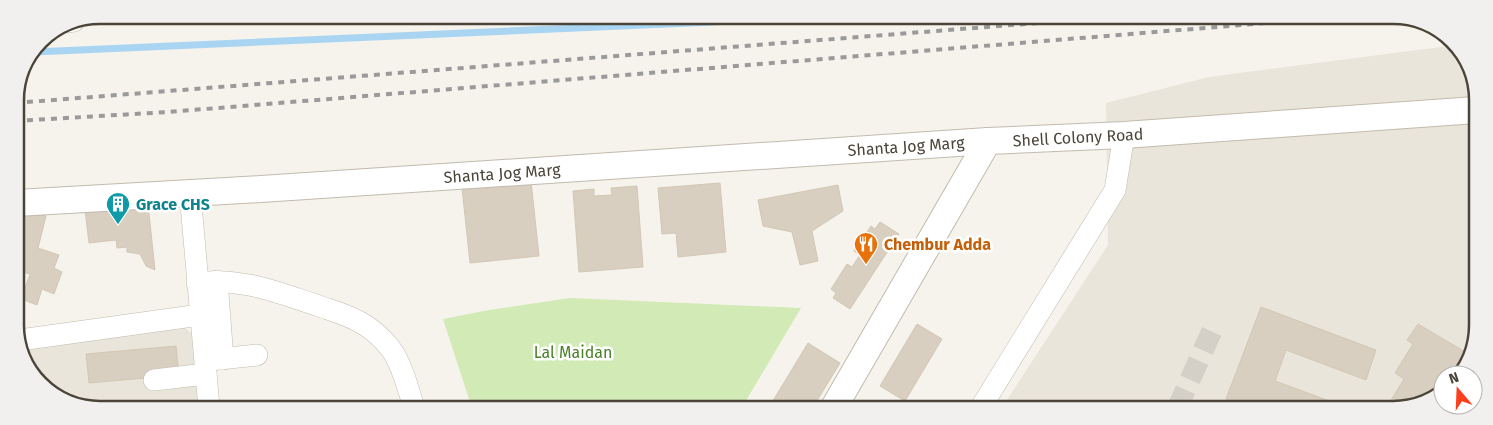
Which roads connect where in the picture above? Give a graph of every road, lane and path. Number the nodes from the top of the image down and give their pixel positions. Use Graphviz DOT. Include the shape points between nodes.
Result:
graph roads {
  1 [pos="1469,110"];
  2 [pos="1124,135"];
  3 [pos="988,141"];
  4 [pos="190,193"];
  5 [pos="24,203"];
  6 [pos="207,282"];
  7 [pos="200,315"];
  8 [pos="25,340"];
  9 [pos="257,355"];
  10 [pos="211,365"];
  11 [pos="154,380"];
  12 [pos="209,401"];
  13 [pos="412,401"];
  14 [pos="837,401"];
  15 [pos="985,401"];
  1 -- 2 [label="street, Shell Colony Road"];
  2 -- 3 [label="street, Shell Colony Road"];
  2 -- 15 [label="street" via="1115,190"];
  3 -- 4 [label="street, Shanta Jog Marg"];
  3 -- 14 [label="street"];
  4 -- 5 [label="street, Shanta Jog Marg"];
  4 -- 6 [label="street"];
  6 -- 7 [label="street"];
  6 -- 10 [label="street"];
  6 -- 13 [label="street" via="260,286 350,317 366,326 392,350"];
  7 -- 8 [label="street"];
  7 -- 10 [label="street"];
  9 -- 10 [label="street"];
  10 -- 11 [label="street"];
  10 -- 12 [label="street"];
}
